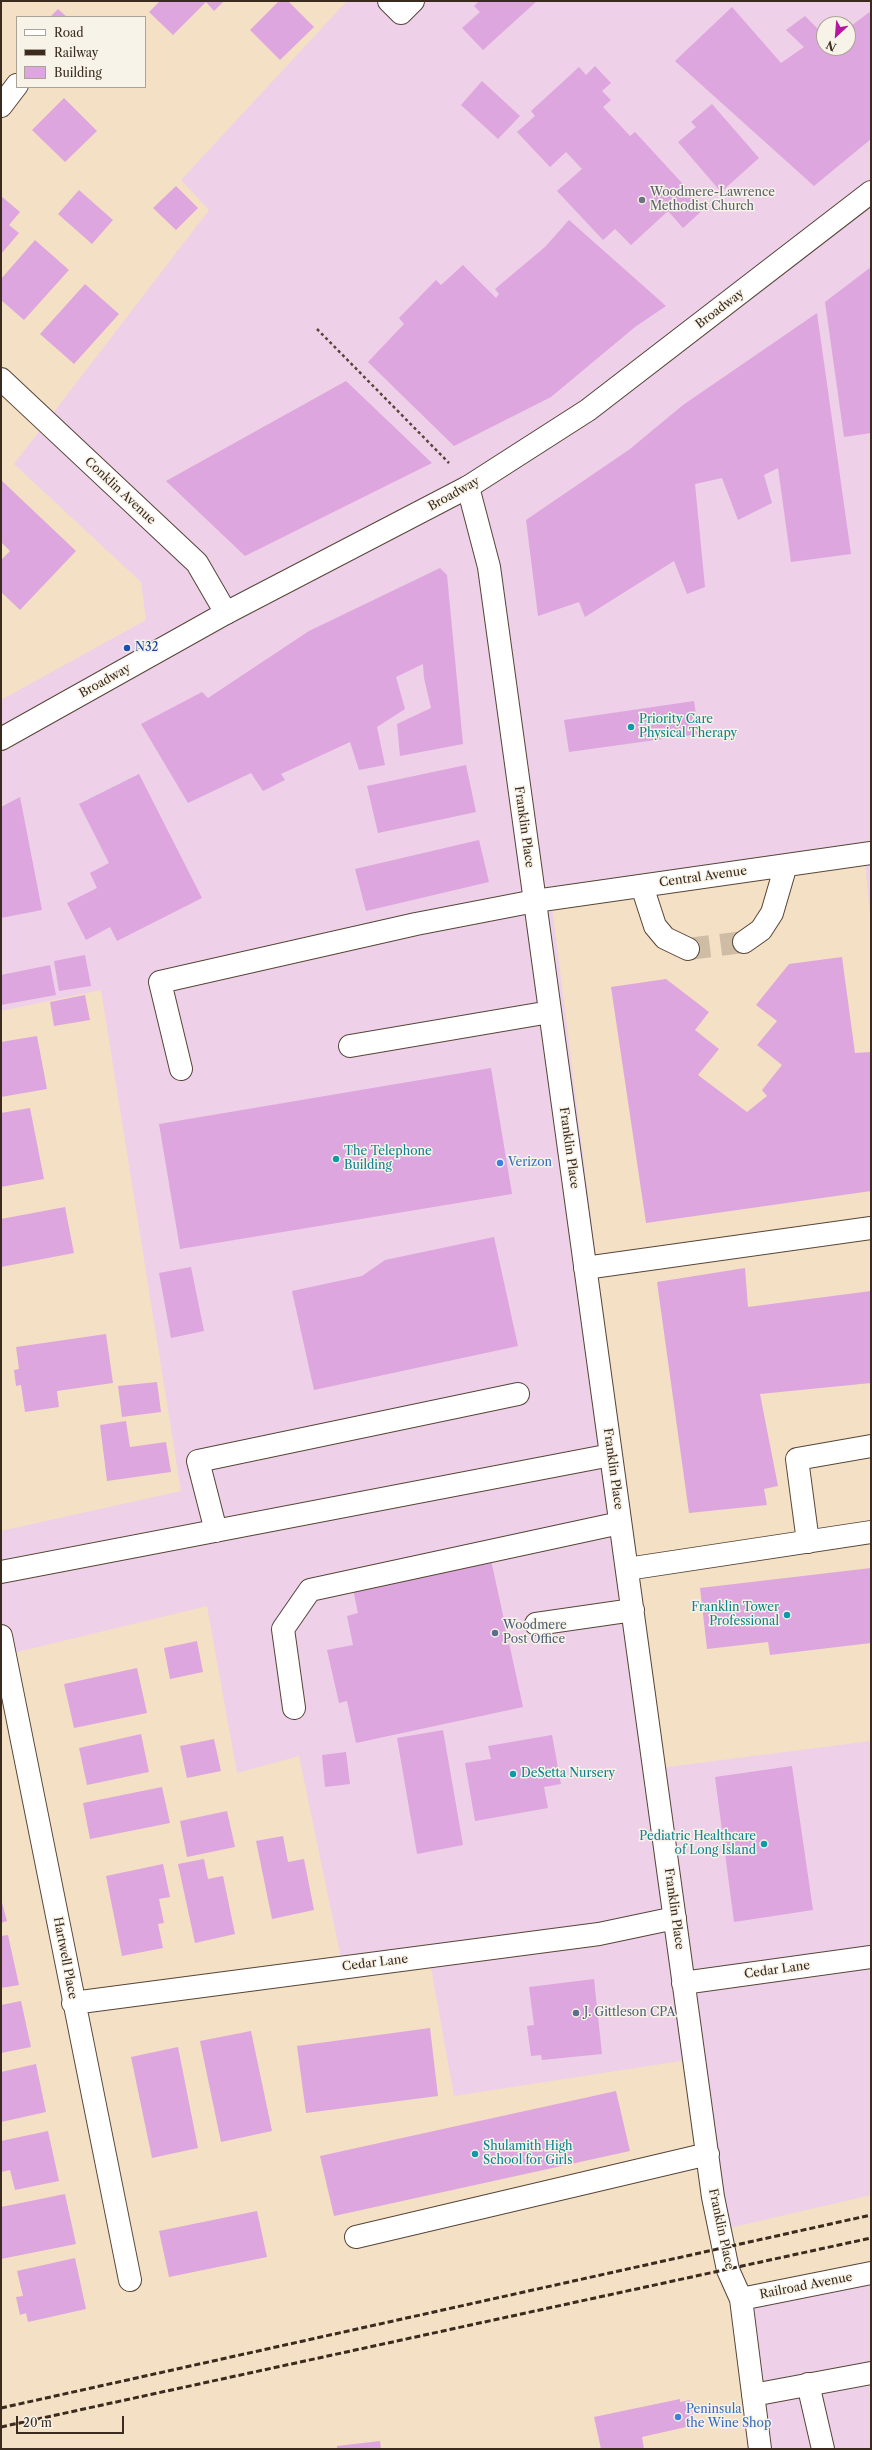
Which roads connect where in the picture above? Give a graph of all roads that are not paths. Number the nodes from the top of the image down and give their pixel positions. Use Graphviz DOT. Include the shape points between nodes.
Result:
graph roads {
  1 [pos="16,86"];
  2 [pos="1,106"];
  3 [pos="871,192"];
  4 [pos="1,379"];
  5 [pos="468,487"];
  6 [pos="226,613"];
  7 [pos="1,739"];
  8 [pos="871,853"];
  9 [pos="786,865"];
  10 [pos="642,886"];
  11 [pos="535,901"];
  12 [pos="744,942"];
  13 [pos="688,949"];
  14 [pos="550,1012"];
  15 [pos="350,1046"];
  16 [pos="181,1069"];
  17 [pos="871,1228"];
  18 [pos="585,1268"];
  19 [pos="518,1394"];
  20 [pos="871,1446"];
  21 [pos="611,1455"];
  22 [pos="620,1524"];
  23 [pos="216,1531"];
  24 [pos="871,1532"];
  25 [pos="808,1542"];
  26 [pos="627,1569"];
  27 [pos="1,1572"];
  28 [pos="632,1610"];
  29 [pos="536,1624"];
  30 [pos="1,1636"];
  31 [pos="294,1708"];
  32 [pos="675,1918"];
  33 [pos="871,1957"];
  34 [pos="683,1983"];
  35 [pos="73,2003"];
  36 [pos="708,2154"];
  37 [pos="356,2237"];
  38 [pos="871,2273"];
  39 [pos="130,2280"];
  40 [pos="741,2299"];
  41 [pos="871,2373"];
  42 [pos="808,2384"];
  43 [pos="753,2395"];
  44 [pos="760,2449"];
  45 [pos="823,2449"];
  1 -- 2 [label="street"];
  3 -- 5 [label="street, Broadway" via="588,410"];
  4 -- 6 [label="street, Conklin Avenue" via="197,563"];
  5 -- 6 [label="street, Broadway"];
  5 -- 11 [label="street, Franklin Place" via="489,567"];
  6 -- 7 [label="street, Broadway"];
  8 -- 9 [label="street, Central Avenue"];
  9 -- 10 [label="street, Central Avenue"];
  9 -- 12 [label="street" via="772,913 761,930"];
  10 -- 11 [label="street, Central Avenue"];
  10 -- 13 [label="street" via="655,926 665,938"];
  11 -- 14 [label="street, Franklin Place"];
  11 -- 16 [label="street, Central Avenue" via="416,924 160,982"];
  14 -- 15 [label="street"];
  14 -- 18 [label="street, Franklin Place"];
  17 -- 18 [label="street"];
  18 -- 21 [label="street, Franklin Place"];
  19 -- 23 [label="street" via="198,1461"];
  20 -- 25 [label="street" via="797,1459"];
  21 -- 22 [label="street, Franklin Place"];
  21 -- 23 [label="street"];
  22 -- 26 [label="street, Franklin Place"];
  22 -- 31 [label="street" via="310,1590 283,1630"];
  23 -- 27 [label="street"];
  24 -- 25 [label="street"];
  25 -- 26 [label="street"];
  26 -- 28 [label="street, Franklin Place"];
  28 -- 29 [label="street"];
  28 -- 32 [label="street, Franklin Place"];
  30 -- 35 [label="street, Hartwell Place"];
  32 -- 34 [label="street, Franklin Place"];
  32 -- 35 [label="street, Cedar Lane" via="591,1935"];
  33 -- 34 [label="street, Cedar Lane"];
  34 -- 36 [label="street, Franklin Place"];
  35 -- 39 [label="street, Hartwell Place"];
  36 -- 37 [label="street"];
  36 -- 40 [label="street, Franklin Place" via="728,2270"];
  38 -- 40 [label="street, Railroad Avenue"];
  40 -- 43 [label="street, Franklin Place"];
  41 -- 42 [label="street"];
  42 -- 43 [label="street"];
  42 -- 45 [label="street"];
  43 -- 44 [label="street, Franklin Place"];
}
